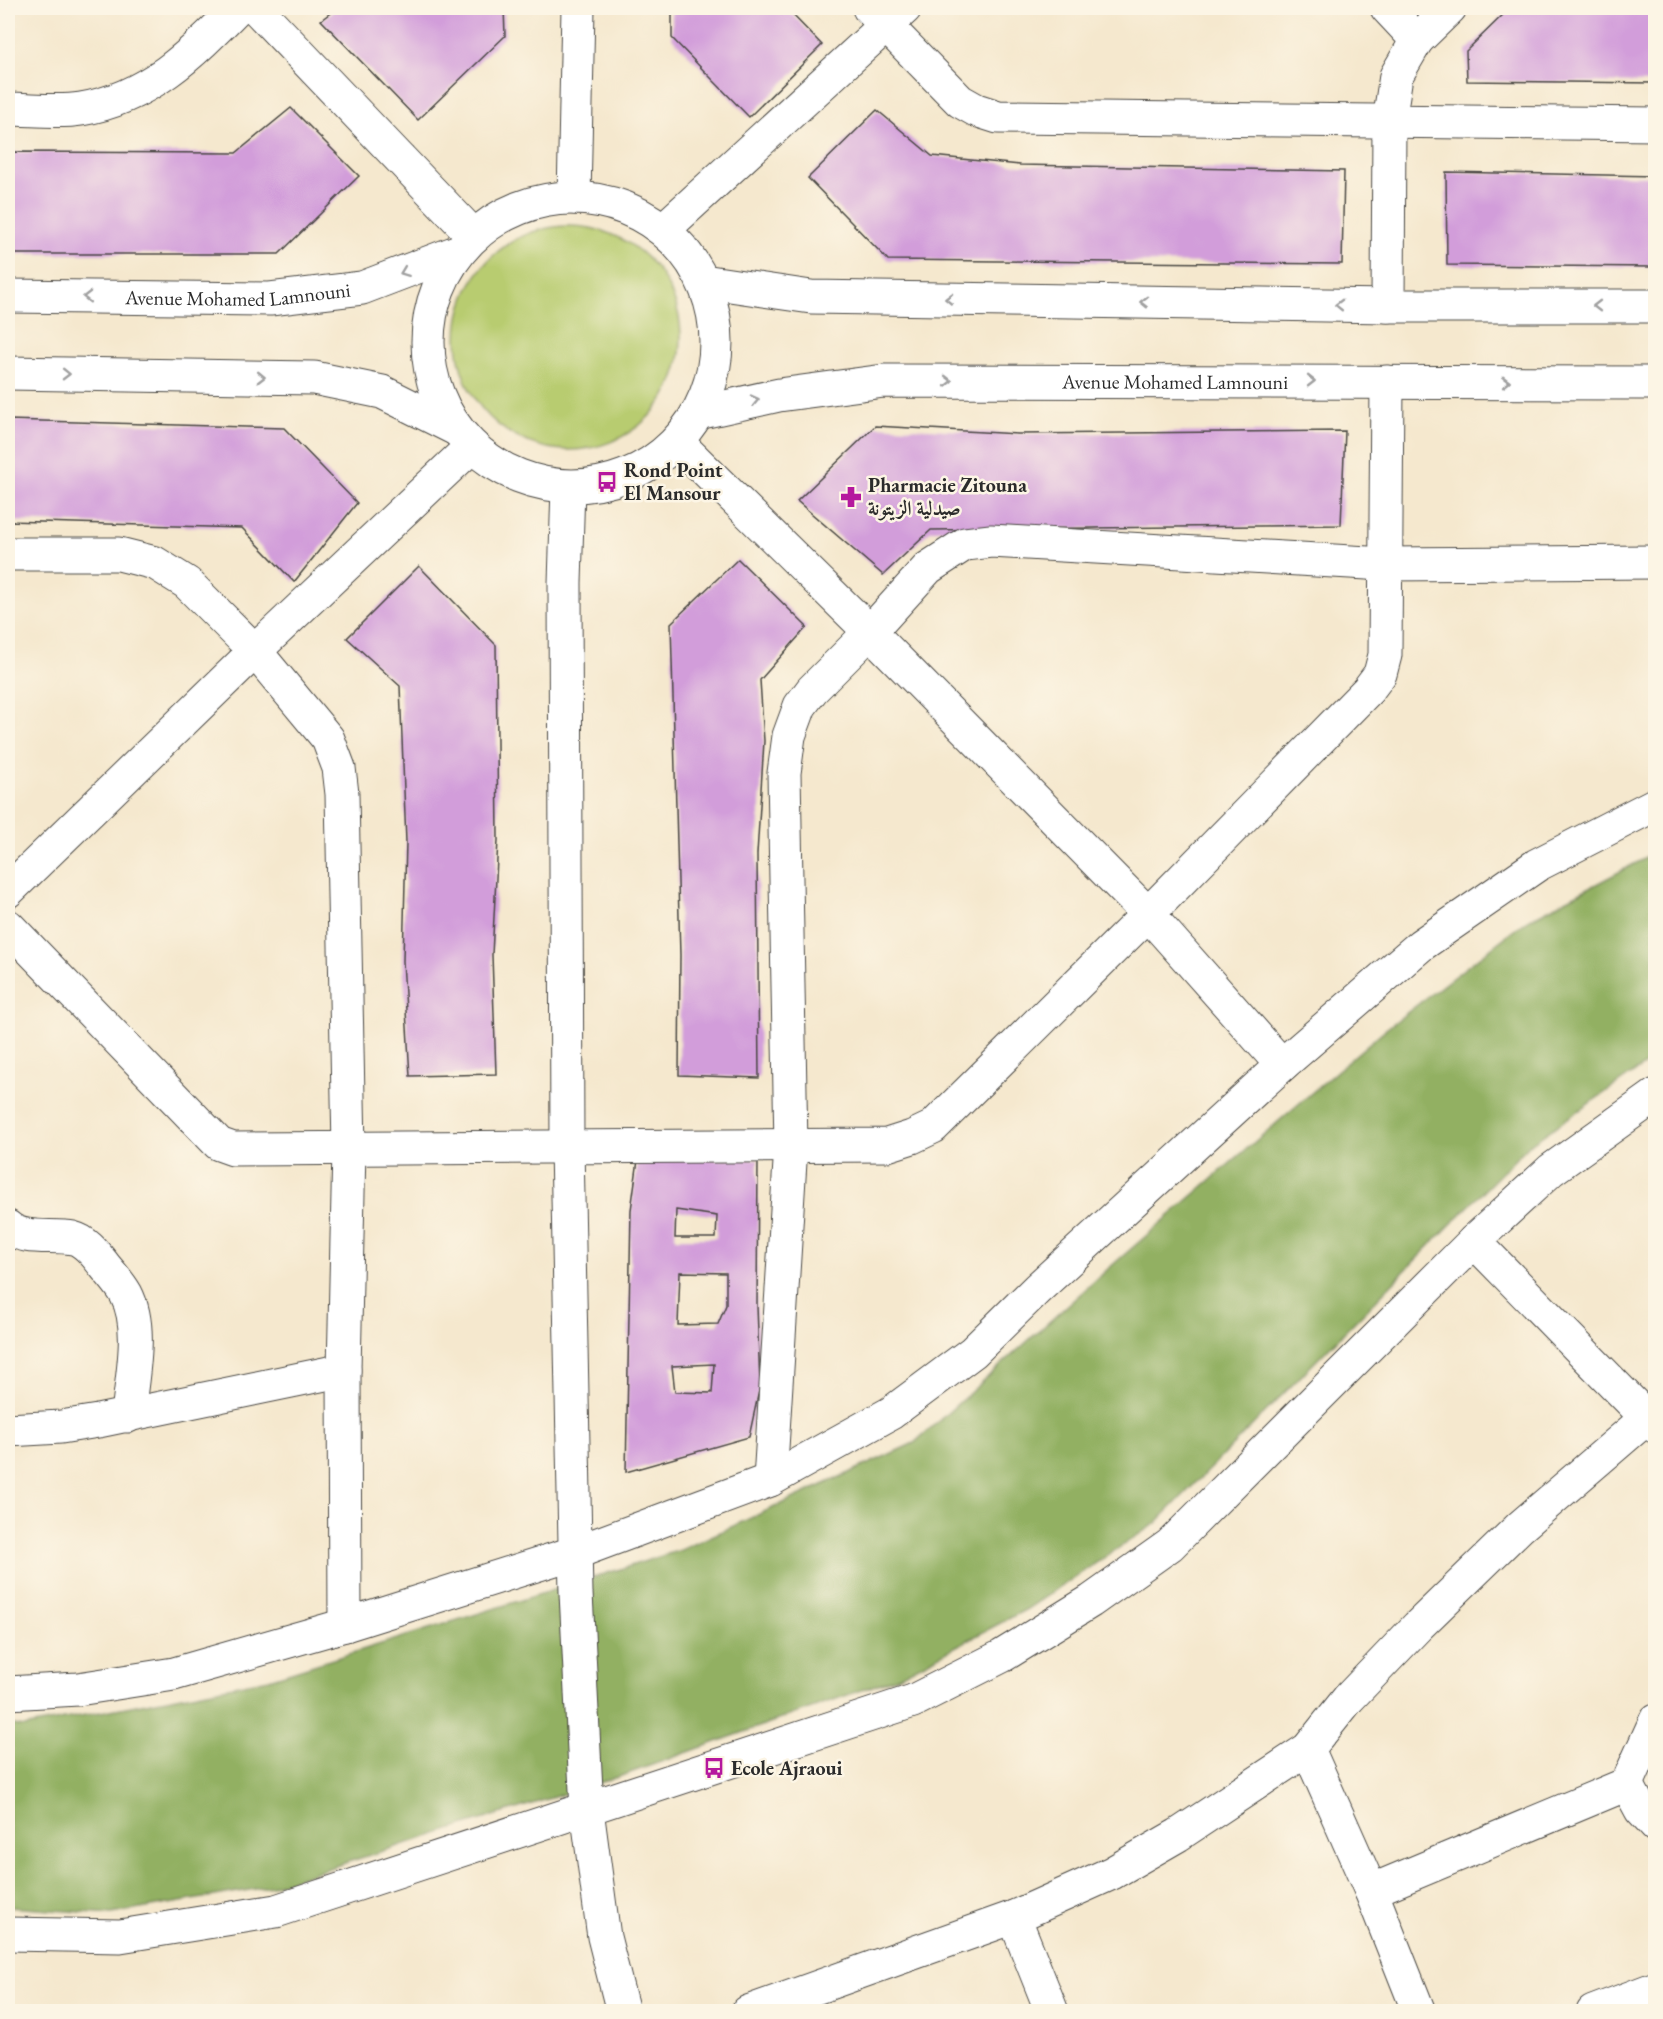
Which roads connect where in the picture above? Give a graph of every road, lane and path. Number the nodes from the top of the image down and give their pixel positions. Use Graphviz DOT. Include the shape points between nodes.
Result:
graph roads {
  1 [pos="237,8"];
  2 [pos="256,8"];
  3 [pos="578,8"];
  4 [pos="1387,8"];
  5 [pos="1450,8"];
  6 [pos="887,14"];
  7 [pos="1417,40"];
  8 [pos="8,109"];
  9 [pos="1389,121"];
  10 [pos="1656,124"];
  11 [pos="574,198"];
  12 [pos="663,230"];
  13 [pos="467,244"];
  14 [pos="703,281"];
  15 [pos="8,296"];
  16 [pos="1388,306"];
  17 [pos="1656,306"];
  18 [pos="8,373"];
  19 [pos="1387,382"];
  20 [pos="1656,383"];
  21 [pos="698,413"];
  22 [pos="462,437"];
  23 [pos="677,442"];
  24 [pos="568,487"];
  25 [pos="8,554"];
  26 [pos="1656,562"];
  27 [pos="1385,564"];
  28 [pos="870,632"];
  29 [pos="255,651"];
  30 [pos="1656,804"];
  31 [pos="8,891"];
  32 [pos="1148,914"];
  33 [pos="8,926"];
  34 [pos="1282,1065"];
  35 [pos="1656,1095"];
  36 [pos="791,1146"];
  37 [pos="567,1147"];
  38 [pos="349,1149"];
  39 [pos="8,1227"];
  40 [pos="1474,1241"];
  41 [pos="344,1370"];
  42 [pos="128,1416"];
  43 [pos="1652,1418"];
  44 [pos="8,1430"];
  45 [pos="770,1480"];
  46 [pos="577,1552"];
  47 [pos="345,1625"];
  48 [pos="8,1693"];
  49 [pos="1656,1720"];
  50 [pos="1308,1749"];
  51 [pos="1627,1784"];
  52 [pos="587,1810"];
  53 [pos="1656,1826"];
  54 [pos="1371,1891"];
  55 [pos="1014,1917"];
  56 [pos="8,1934"];
  57 [pos="1656,1988"];
  58 [pos="622,2012"];
  59 [pos="748,2012"];
  60 [pos="1052,2012"];
  61 [pos="1419,2012"];
  62 [pos="1593,2012"];
  1 -- 8 [label="street" via="167,74 140,91 80,109"];
  2 -- 13 [label="street"];
  3 -- 11 [label="street"];
  4 -- 7 [label="street"];
  5 -- 7 [label="street"];
  6 -- 9 [label="street" via="960,101 998,117"];
  6 -- 12 [label="street"];
  7 -- 9 [label="street" via="1396,76"];
  9 -- 10 [label="street"];
  9 -- 16 [label="street"];
  11 -- 12 [label="street" via="606,202 636,213"];
  11 -- 13 [label="street" via="529,205 504,215"];
  12 -- 14 [label="street" via="679,245"];
  13 -- 15 [label="street, Avenue Mohamed Lamnouni, one-way" via="362,288 270,299"];
  13 -- 22 [label="street" via="435,293 426,339 433,385"];
  16 -- 14 [label="street, one-way" via="811,297"];
  14 -- 21 [label="street" via="714,314 716,348 711,381"];
  17 -- 16 [label="street, one-way"];
  18 -- 22 [label="street, one-way" via="314,378 382,392"];
  19 -- 20 [label="street, Avenue Mohamed Lamnouni, one-way"];
  21 -- 19 [label="street, Avenue Mohamed Lamnouni, one-way" via="779,395 884,381"];
  19 -- 27 [label="street"];
  21 -- 23 [label="street"];
  22 -- 24 [label="street" via="500,468 532,482"];
  22 -- 29 [label="street"];
  23 -- 24 [label="street" via="636,471 608,482"];
  23 -- 28 [label="street"];
  24 -- 37 [label="street"];
  25 -- 29 [label="street" via="119,554 155,563 187,583"];
  26 -- 27 [label="street"];
  27 -- 28 [label="street" via="991,541 965,544 928,568"];
  27 -- 32 [label="street" via="1385,655 1380,675"];
  28 -- 32 [label="street"];
  28 -- 36 [label="street" via="800,706 789,736 783,773"];
  29 -- 31 [label="street"];
  29 -- 38 [label="street" via="328,739 339,768"];
  30 -- 34 [label="street" via="1517,878 1421,945"];
  32 -- 34 [label="street"];
  32 -- 36 [label="street" via="933,1126 887,1144"];
  33 -- 38 [label="street" via="219,1144 245,1151"];
  34 -- 45 [label="street" via="973,1352 891,1413"];
  35 -- 40 [label="street" via="1551,1170"];
  36 -- 37 [label="street"];
  36 -- 45 [label="street"];
  37 -- 38 [label="street"];
  37 -- 46 [label="street"];
  38 -- 41 [label="street"];
  39 -- 42 [label="street" via="14,1233 77,1239 94,1251 126,1294 135,1319"];
  40 -- 43 [label="street"];
  40 -- 52 [label="street" via="1170,1545 1091,1601 1002,1656 912,1701"];
  41 -- 42 [label="street"];
  41 -- 47 [label="street"];
  42 -- 44 [label="street" via="61,1427"];
  43 -- 50 [label="street" via="1520,1527 1348,1699"];
  45 -- 46 [label="street"];
  46 -- 47 [label="street"];
  46 -- 52 [label="street"];
  47 -- 48 [label="street" via="174,1674 78,1689"];
  49 -- 51 [label="street"];
  50 -- 54 [label="street"];
  50 -- 55 [label="street" via="1112,1873"];
  51 -- 53 [label="street" via="1641,1810"];
  51 -- 54 [label="street"];
  52 -- 56 [label="street" via="276,1911 120,1936"];
  52 -- 58 [label="street" via="603,1937"];
  54 -- 61 [label="street"];
  55 -- 59 [label="street"];
  55 -- 60 [label="street"];
  57 -- 62 [label="street"];
}
